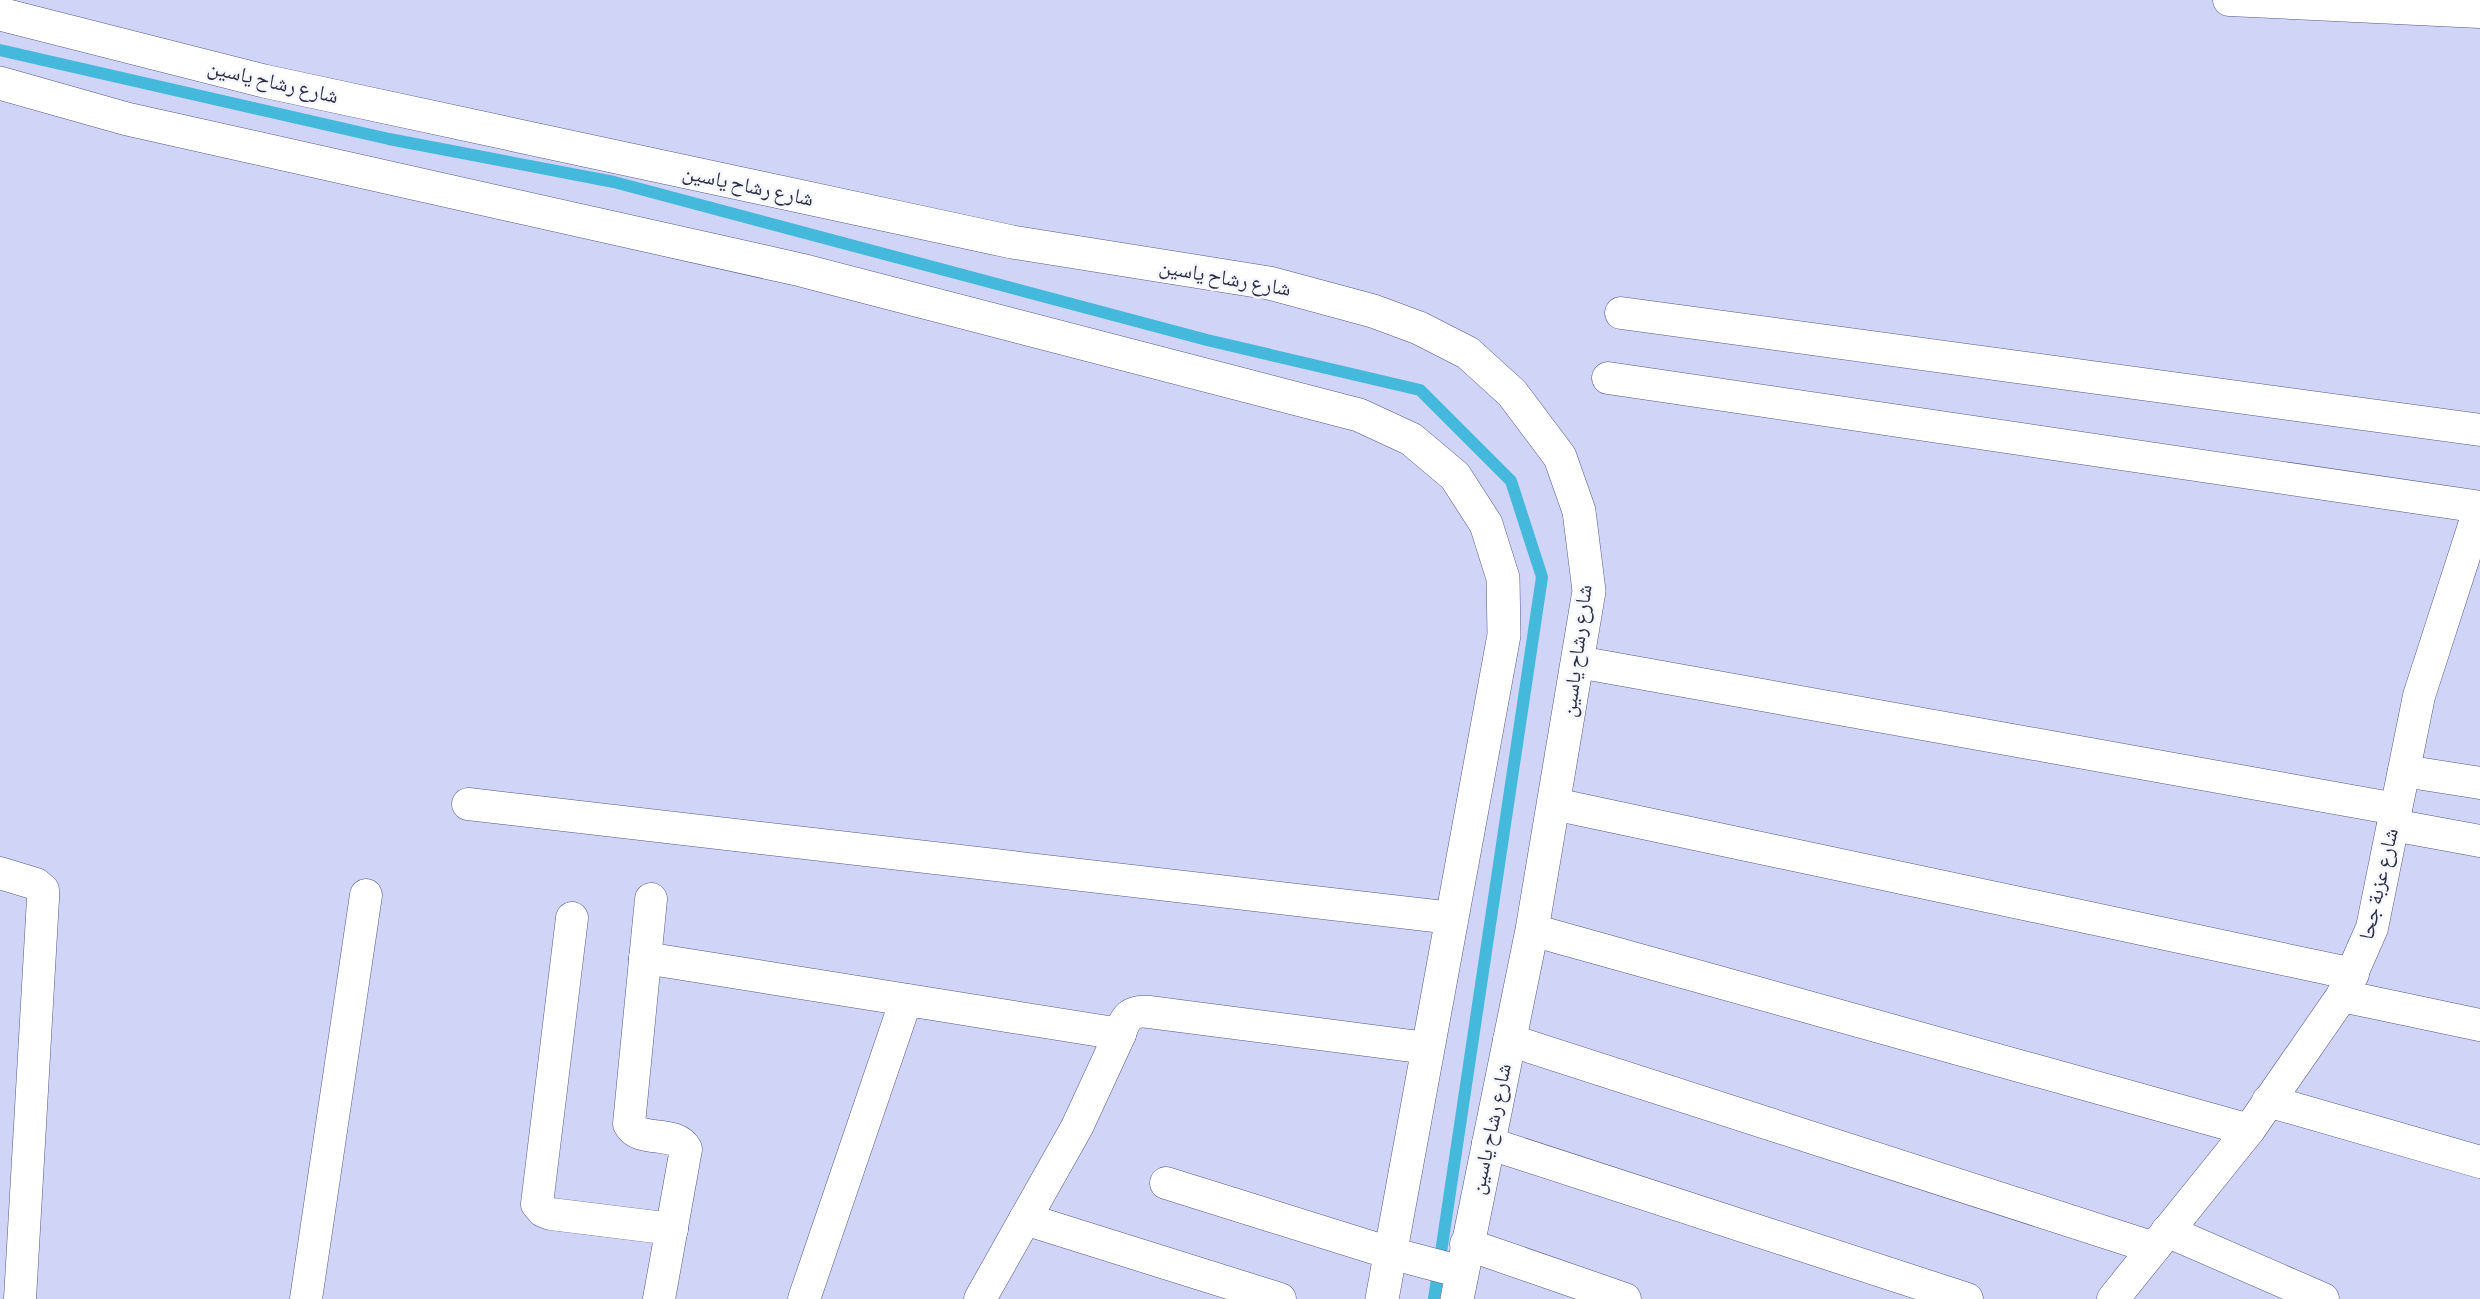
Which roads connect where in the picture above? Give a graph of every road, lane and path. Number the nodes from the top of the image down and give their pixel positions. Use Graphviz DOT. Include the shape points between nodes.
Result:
graph roads {
  1 [pos="2229,0"];
  2 [pos="2480,12"];
  3 [pos="0,14"];
  4 [pos="0,83"];
  5 [pos="1621,313"];
  6 [pos="1608,378"];
  7 [pos="2480,430"];
  8 [pos="2480,507"];
  9 [pos="2473,555"];
  10 [pos="1578,662"];
  11 [pos="2404,771"];
  12 [pos="2480,783"];
  13 [pos="468,804"];
  14 [pos="1554,804"];
  15 [pos="2395,817"];
  16 [pos="2480,841"];
  17 [pos="0,873"];
  18 [pos="366,895"];
  19 [pos="651,899"];
  20 [pos="572,918"];
  21 [pos="1452,918"];
  22 [pos="1532,930"];
  23 [pos="645,958"];
  24 [pos="2348,985"];
  25 [pos="906,1000"];
  26 [pos="2480,1025"];
  27 [pos="1120,1034"];
  28 [pos="1509,1040"];
  29 [pos="1427,1048"];
  30 [pos="2268,1101"];
  31 [pos="2249,1130"];
  32 [pos="1488,1143"];
  33 [pos="2480,1162"];
  34 [pos="1166,1183"];
  35 [pos="1025,1219"];
  36 [pos="672,1229"];
  37 [pos="2160,1240"];
  38 [pos="1402,1256"];
  39 [pos="1457,1271"];
  40 [pos="2116,1298"];
  41 [pos="20,1299"];
  42 [pos="306,1299"];
  43 [pos="659,1299"];
  44 [pos="804,1299"];
  45 [pos="980,1299"];
  46 [pos="1280,1299"];
  47 [pos="1382,1299"];
  48 [pos="1625,1299"];
  49 [pos="1967,1299"];
  50 [pos="2323,1299"];
  1 -- 2 [label="street"];
  3 -- 10 [label="street, شارع رشاح ياسين" via="264,81 1012,242 1269,283 1419,328 1475,359 1512,393 1560,457 1579,511 1589,591"];
  4 -- 21 [label="street" via="127,119 801,270 1359,416 1411,439 1461,486 1486,524 1503,578 1504,634"];
  5 -- 7 [label="street"];
  6 -- 8 [label="street"];
  8 -- 9 [label="street, شارع عزبة جحا"];
  9 -- 11 [label="street, شارع عزبة جحا" via="2419,696"];
  10 -- 14 [label="street, شارع رشاح ياسين"];
  10 -- 15 [label="street"];
  11 -- 12 [label="street"];
  11 -- 15 [label="street, شارع عزبة جحا"];
  13 -- 21 [label="street"];
  14 -- 22 [label="street, شارع رشاح ياسين"];
  14 -- 24 [label="street"];
  15 -- 16 [label="street"];
  15 -- 24 [label="street, شارع عزبة جحا" via="2372,928"];
  17 -- 41 [label="street" via="36,884 43,899"];
  18 -- 42 [label="street"];
  19 -- 23 [label="street"];
  20 -- 36 [label="street" via="537,1204 551,1214"];
  21 -- 29 [label="street"];
  22 -- 28 [label="street, شارع رشاح ياسين"];
  22 -- 31 [label="street"];
  23 -- 25 [label="street"];
  23 -- 36 [label="street" via="628,1124 637,1132 678,1140 686,1149"];
  24 -- 26 [label="street"];
  24 -- 30 [label="street, شارع عزبة جحا"];
  25 -- 27 [label="street"];
  25 -- 44 [label="street"];
  27 -- 29 [label="street" via="1124,1021 1137,1011"];
  27 -- 35 [label="street" via="1077,1127"];
  28 -- 32 [label="street, شارع رشاح ياسين"];
  28 -- 37 [label="street"];
  29 -- 38 [label="street"];
  30 -- 31 [label="street, شارع عزبة جحا"];
  30 -- 33 [label="street"];
  31 -- 37 [label="street, شارع عزبة جحا"];
  32 -- 39 [label="street, شارع رشاح ياسين"];
  32 -- 49 [label="street"];
  34 -- 38 [label="street"];
  35 -- 45 [label="street"];
  35 -- 46 [label="street"];
  36 -- 43 [label="street"];
  37 -- 40 [label="street, شارع عزبة جحا"];
  37 -- 50 [label="street"];
  38 -- 39 [label="street"];
  38 -- 47 [label="street"];
  39 -- 48 [label="street"];
}
